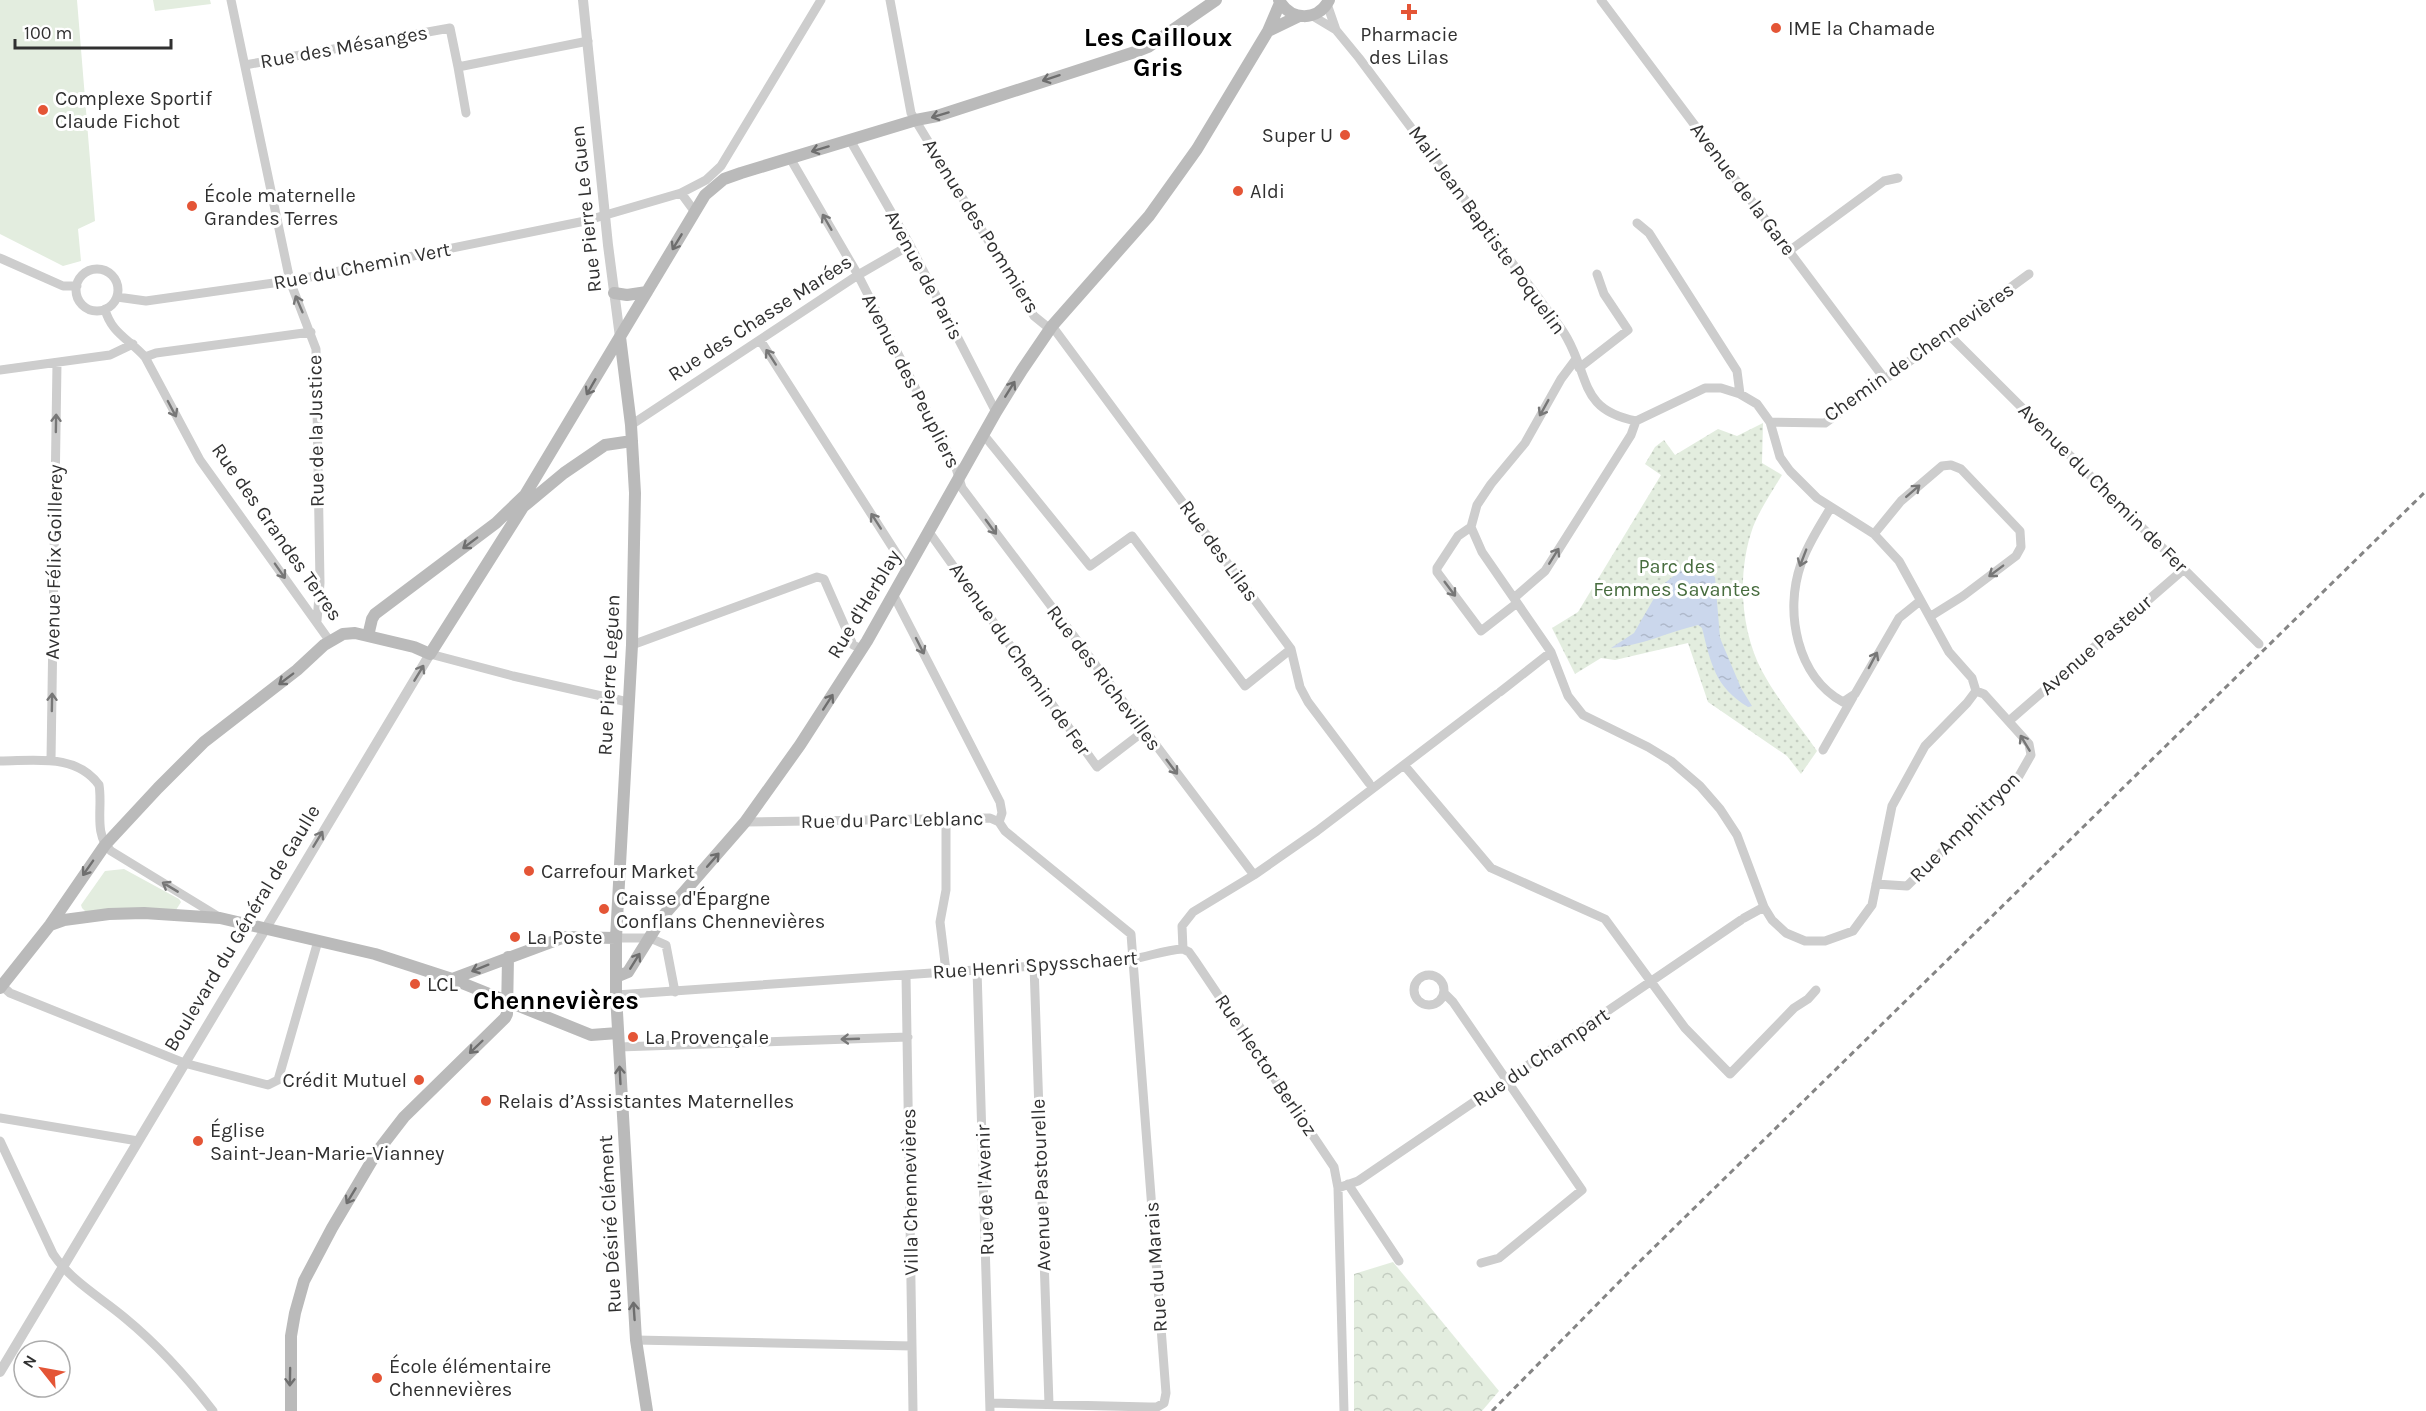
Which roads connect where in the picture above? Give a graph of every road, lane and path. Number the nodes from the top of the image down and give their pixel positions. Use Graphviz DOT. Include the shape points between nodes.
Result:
graph roads {
  1 [pos="231,0"];
  2 [pos="583,0"];
  3 [pos="821,0"];
  4 [pos="890,0"];
  5 [pos="1216,0"];
  6 [pos="1601,0"];
  7 [pos="1279,1"];
  8 [pos="1328,2"];
  9 [pos="1305,16"];
  10 [pos="1336,30"];
  11 [pos="1268,31"];
  12 [pos="588,41"];
  13 [pos="245,65"];
  14 [pos="458,67"];
  15 [pos="466,113"];
  16 [pos="916,120"];
  17 [pos="850,140"];
  18 [pos="790,158"];
  19 [pos="1898,178"];
  20 [pos="681,193"];
  21 [pos="695,212"];
  22 [pos="605,215"];
  23 [pos="1636,223"];
  24 [pos="910,245"];
  25 [pos="1789,251"];
  26 [pos="0,258"];
  27 [pos="1597,274"];
  28 [pos="2029,274"];
  29 [pos="858,275"];
  30 [pos="290,281"];
  31 [pos="76,286"];
  32 [pos="647,292"];
  33 [pos="614,293"];
  34 [pos="117,297"];
  35 [pos="105,309"];
  36 [pos="1051,327"];
  37 [pos="311,332"];
  38 [pos="1947,333"];
  39 [pos="620,337"];
  40 [pos="760,340"];
  41 [pos="133,344"];
  42 [pos="145,357"];
  43 [pos="57,363"];
  44 [pos="1578,364"];
  45 [pos="0,370"];
  46 [pos="1884,378"];
  47 [pos="1740,394"];
  48 [pos="996,412"];
  49 [pos="631,419"];
  50 [pos="1636,421"];
  51 [pos="1770,422"];
  52 [pos="983,434"];
  53 [pos="632,441"];
  54 [pos="541,471"];
  55 [pos="564,473"];
  56 [pos="959,479"];
  57 [pos="519,506"];
  58 [pos="1831,507"];
  59 [pos="1471,527"];
  60 [pos="500,528"];
  61 [pos="929,532"];
  62 [pos="1874,534"];
  63 [pos="2184,569"];
  64 [pos="907,570"];
  65 [pos="320,594"];
  66 [pos="893,594"];
  67 [pos="300,600"];
  68 [pos="1516,601"];
  69 [pos="1920,601"];
  70 [pos="1931,616"];
  71 [pos="317,621"];
  72 [pos="368,636"];
  73 [pos="329,640"];
  74 [pos="2259,644"];
  75 [pos="632,645"];
  76 [pos="862,649"];
  77 [pos="1292,649"];
  78 [pos="1551,652"];
  79 [pos="430,654"];
  80 [pos="1976,691"];
  81 [pos="1855,694"];
  82 [pos="628,702"];
  83 [pos="2009,721"];
  84 [pos="1144,731"];
  85 [pos="1823,750"];
  86 [pos="51,760"];
  87 [pos="0,761"];
  88 [pos="1404,765"];
  89 [pos="1369,783"];
  90 [pos="946,819"];
  91 [pos="746,822"];
  92 [pos="999,822"];
  93 [pos="105,845"];
  94 [pos="1254,875"];
  95 [pos="1876,884"];
  96 [pos="72,891"];
  97 [pos="188,898"];
  98 [pos="1764,907"];
  99 [pos="183,915"];
  100 [pos="81,918"];
  101 [pos="220,918"];
  102 [pos="50,925"];
  103 [pos="265,928"];
  104 [pos="616,938"];
  105 [pos="650,938"];
  106 [pos="318,940"];
  107 [pos="1183,949"];
  108 [pos="508,957"];
  109 [pos="1133,959"];
  110 [pos="1034,965"];
  111 [pos="977,969"];
  112 [pos="946,971"];
  113 [pos="906,975"];
  114 [pos="616,977"];
  115 [pos="452,979"];
  116 [pos="1652,981"];
  117 [pos="1,987"];
  118 [pos="1816,990"];
  119 [pos="675,992"];
  120 [pos="1444,993"];
  121 [pos="616,994"];
  122 [pos="507,1001"];
  123 [pos="618,1033"];
  124 [pos="909,1037"];
  125 [pos="619,1047"];
  126 [pos="184,1063"];
  127 [pos="1506,1081"];
  128 [pos="0,1119"];
  129 [pos="138,1141"];
  130 [pos="0,1142"];
  131 [pos="377,1152"];
  132 [pos="417,1157"];
  133 [pos="1343,1186"];
  134 [pos="1399,1261"];
  135 [pos="1481,1263"];
  136 [pos="63,1269"];
  137 [pos="636,1340"];
  138 [pos="912,1346"];
  139 [pos="0,1372"];
  140 [pos="1049,1404"];
  141 [pos="991,1407"];
  142 [pos="213,1411"];
  143 [pos="291,1411"];
  144 [pos="647,1411"];
  145 [pos="913,1411"];
  146 [pos="1344,1411"];
  1 -- 13 [label="street, Rue de la Justice"];
  2 -- 12 [label="street, Rue Pierre Le Guen"];
  3 -- 20 [label="street, Rue du Chemin Vert" via="729,154 706,180"];
  4 -- 16 [label="street, Avenue des Pommiers" via="911,113"];
  5 -- 16 [label="main road, one-way" via="1148,47 937,117"];
  6 -- 25 [label="street, Avenue de la Gare"];
  7 -- 9 [label="main road" via="1285,9"];
  7 -- 11 [label="main road, Rue d'Herblay"];
  8 -- 9 [label="main road" via="1320,11"];
  8 -- 10 [label="street, Mail Jean Baptiste Poquelin"];
  9 -- 10 [label="street, Mail Jean Baptiste Poquelin"];
  9 -- 11 [label="main road"];
  10 -- 44 [label="street, Mail Jean Baptiste Poquelin" via="1540,300 1567,338"];
  11 -- 36 [label="main road, Rue d'Herblay" via="1197,149 1149,216"];
  12 -- 14 [label="street"];
  12 -- 22 [label="street, Rue Pierre Le Guen"];
  13 -- 14 [label="street, Rue des Mésanges" via="450,28"];
  13 -- 30 [label="street, Rue de la Justice"];
  14 -- 15 [label="street"];
  16 -- 17 [label="main road"];
  16 -- 36 [label="street, Avenue des Pommiers" via="1035,316"];
  17 -- 18 [label="main road, one-way"];
  17 -- 24 [label="street, Avenue de Paris"];
  18 -- 21 [label="main road, Boulevard du Général de Gaulle" via="724,179 712,188"];
  29 -- 18 [label="street, Avenue des Peupliers, one-way"];
  19 -- 25 [label="street" via="1884,181"];
  20 -- 21 [label="street"];
  20 -- 22 [label="street, Rue du Chemin Vert"];
  21 -- 32 [label="main road, Boulevard du Général de Gaulle, one-way"];
  22 -- 30 [label="street, Rue du Chemin Vert"];
  22 -- 33 [label="street, Rue Pierre Le Guen"];
  23 -- 47 [label="street" via="1649,234 1737,371"];
  24 -- 29 [label="street, Rue des Chasse Marées"];
  24 -- 48 [label="street, Avenue de Paris"];
  25 -- 46 [label="street, Avenue de la Gare"];
  26 -- 31 [label="street" via="63,286"];
  27 -- 44 [label="street" via="1604,294 1628,330"];
  28 -- 38 [label="street, Chemin de Chennevières"];
  29 -- 40 [label="street, Rue des Chasse Marées"];
  29 -- 56 [label="street, Avenue des Peupliers"];
  30 -- 34 [label="street, Rue du Chemin Vert" via="146,301"];
  37 -- 30 [label="street, Rue de la Justice, one-way"];
  31 -- 34 [label="street" via="89,270 103,269 117,284"];
  31 -- 35 [label="street" via="82,304 93,310"];
  32 -- 33 [label="main road"];
  32 -- 39 [label="main road, Boulevard du Général de Gaulle"];
  33 -- 39 [label="street, Rue Pierre Le Guen"];
  34 -- 35 [label="street"];
  35 -- 41 [label="street, Rue des Grandes Terres" via="112,327"];
  48 -- 36 [label="main road, Rue d'Herblay, one-way"];
  36 -- 77 [label="street, Rue des Lilas"];
  37 -- 42 [label="street"];
  37 -- 65 [label="street, Rue de la Justice" via="316,349"];
  38 -- 46 [label="street, Chemin de Chennevières"];
  38 -- 63 [label="street, Avenue du Chemin de Fer"];
  39 -- 49 [label="main road, Rue Pierre Le Guen"];
  39 -- 54 [label="main road, Boulevard du Général de Gaulle, one-way"];
  40 -- 49 [label="street, Rue des Chasse Marées"];
  64 -- 40 [label="street, one-way"];
  41 -- 42 [label="street, Rue des Grandes Terres"];
  41 -- 43 [label="street" via="110,355"];
  42 -- 67 [label="street, Rue des Grandes Terres, one-way" via="200,460"];
  43 -- 45 [label="street"];
  86 -- 43 [label="street, Avenue Félix Goillerey, one-way"];
  44 -- 50 [label="street, Mail Jean Baptiste Poquelin" via="1589,392 1601,408"];
  44 -- 59 [label="street, one-way" via="1561,379 1525,443 1477,505"];
  46 -- 51 [label="street, Chemin de Chennevières" via="1825,423"];
  47 -- 50 [label="street" via="1705,388"];
  47 -- 51 [label="street" via="1757,404"];
  48 -- 52 [label="main road, Rue d'Herblay"];
  49 -- 53 [label="main road, Rue Pierre Leguen"];
  68 -- 50 [label="street, one-way" via="1545,571"];
  51 -- 58 [label="street, Rue Amphitryon" via="1780,457 1790,471"];
  52 -- 56 [label="main road, Rue d'Herblay"];
  52 -- 77 [label="street" via="1090,566 1132,536 1245,686"];
  53 -- 55 [label="main road" via="605,446"];
  53 -- 75 [label="main road, Rue Pierre Leguen"];
  54 -- 55 [label="main road" via="551,475"];
  54 -- 57 [label="main road, Boulevard du Général de Gaulle"];
  55 -- 57 [label="main road"];
  56 -- 61 [label="main road, Rue d'Herblay"];
  56 -- 84 [label="street, Rue des Richevilles, one-way" via="968,497"];
  57 -- 60 [label="main road, Boulevard du Général de Gaulle"];
  58 -- 62 [label="street, Rue Amphitryon"];
  58 -- 81 [label="street, one-way" via="1800,566 1795,610 1799,646 1806,666 1830,695 1843,702"];
  59 -- 68 [label="street" via="1482,552"];
  59 -- 68 [label="street, one-way" via="1458,536 1437,572 1481,631"];
  60 -- 72 [label="main road, one-way" via="375,614"];
  60 -- 79 [label="main road, Boulevard du Général de Gaulle"];
  61 -- 64 [label="main road, Rue d'Herblay"];
  61 -- 84 [label="street, Avenue du Chemin de Fer" via="1097,767"];
  62 -- 69 [label="street, Rue Amphitryon" via="1899,561"];
  62 -- 70 [label="street, one-way" via="1901,501 1942,466 1951,465 1961,470 2020,531 2021,547 2016,555"];
  63 -- 74 [label="street, Avenue du Chemin de Fer"];
  63 -- 83 [label="street, Avenue Pasteur"];
  64 -- 66 [label="main road, Rue d'Herblay"];
  65 -- 67 [label="street"];
  65 -- 71 [label="street, Rue de la Justice"];
  66 -- 76 [label="main road, Rue d'Herblay"];
  66 -- 92 [label="street, Rue du Parc Leblanc, one-way" via="1000,802"];
  67 -- 71 [label="street, Rue des Grandes Terres"];
  68 -- 78 [label="street"];
  69 -- 70 [label="street, Rue Amphitryon"];
  81 -- 69 [label="street, one-way" via="1899,618"];
  70 -- 80 [label="street, Rue Amphitryon" via="1949,652 1972,678"];
  71 -- 73 [label="street, Rue des Grandes Terres"];
  72 -- 73 [label="main road, Rue des Grandes Terres" via="349,633"];
  72 -- 79 [label="main road, Rue des Grandes Terres"];
  73 -- 93 [label="main road, one-way" via="297,670 204,742"];
  75 -- 76 [label="street" via="817,577 824,579 853,645"];
  75 -- 82 [label="main road, Rue Pierre Leguen"];
  91 -- 76 [label="main road, Rue d'Herblay, one-way"];
  77 -- 89 [label="street, Rue des Lilas" via="1295,671 1308,702"];
  78 -- 88 [label="street"];
  78 -- 98 [label="street" via="1568,696 1582,715 1671,761 1720,809 1737,835"];
  79 -- 82 [label="street, Rue des Grandes Terres"];
  103 -- 79 [label="street, Boulevard du Général de Gaulle, one-way"];
  80 -- 83 [label="street, Rue Amphitryon" via="1984,694"];
  80 -- 95 [label="street" via="1925,746 1892,806"];
  81 -- 85 [label="street"];
  82 -- 104 [label="main road, Rue Pierre Leguen"];
  95 -- 83 [label="street, Rue Amphitryon, one-way" via="1907,886 2019,776 2031,755 2029,744"];
  84 -- 94 [label="street, Rue des Richevilles, one-way"];
  86 -- 87 [label="street"];
  86 -- 93 [label="street" via="74,765 99,785"];
  88 -- 94 [label="street"];
  88 -- 116 [label="street" via="1491,868 1605,920"];
  90 -- 91 [label="street, Rue du Parc Leblanc"];
  90 -- 92 [label="street, Rue du Parc Leblanc" via="990,818"];
  90 -- 112 [label="street" via="946,890 940,922"];
  105 -- 91 [label="main road, Rue d'Herblay, one-way" via="663,916"];
  92 -- 109 [label="street" via="1005,831 1127,928"];
  93 -- 96 [label="main road, one-way"];
  97 -- 93 [label="street, one-way"];
  94 -- 107 [label="street" via="1186,918 1182,926"];
  95 -- 98 [label="street" via="1872,905 1853,931 1825,942 1805,941 1786,933"];
  96 -- 100 [label="main road" via="72,905"];
  96 -- 102 [label="main road"];
  97 -- 99 [label="street"];
  97 -- 101 [label="street"];
  98 -- 116 [label="street, Rue du Champart"];
  99 -- 100 [label="main road" via="109,914"];
  99 -- 101 [label="main road"];
  100 -- 102 [label="main road"];
  101 -- 103 [label="main road"];
  102 -- 117 [label="main road"];
  103 -- 106 [label="main road"];
  103 -- 126 [label="street, Boulevard du Général de Gaulle"];
  104 -- 105 [label="street"];
  104 -- 108 [label="main road" via="565,937"];
  104 -- 114 [label="main road, Rue Pierre Leguen"];
  114 -- 105 [label="main road, Rue d'Herblay, one-way" via="628,972"];
  105 -- 119 [label="street" via="666,945"];
  106 -- 115 [label="main road"];
  106 -- 126 [label="street" via="278,1080 268,1085"];
  107 -- 109 [label="street, Rue Henri Spysschaert"];
  107 -- 133 [label="street, Rue Hector Berlioz" via="1194,959"];
  108 -- 115 [label="main road, one-way"];
  108 -- 122 [label="main road"];
  109 -- 110 [label="street, Rue Henri Spysschaert"];
  109 -- 140 [label="street, Rue du Marais" via="1166,1393 1164,1403 1157,1407"];
  110 -- 111 [label="street, Rue Henri Spysschaert"];
  110 -- 140 [label="street, Avenue Pastourelle"];
  111 -- 112 [label="street, Rue Henri Spysschaert"];
  111 -- 141 [label="street, Rue de l'Avenir"];
  112 -- 113 [label="street, Rue Henri Spysschaert"];
  113 -- 119 [label="street, Rue Henri Spysschaert"];
  113 -- 124 [label="street, Villa Chennevières"];
  114 -- 121 [label="main road, Rue Pierre Leguen"];
  115 -- 122 [label="main road"];
  116 -- 118 [label="street" via="1685,1028 1730,1074"];
  116 -- 127 [label="street, Rue du Champart"];
  117 -- 126 [label="street"];
  119 -- 121 [label="street, Rue Henri Spysschaert"];
  120 -- 127 [label="street"];
  121 -- 123 [label="main road, Rue Désiré Clément"];
  122 -- 123 [label="main road" via="591,1035"];
  122 -- 131 [label="main road, one-way" via="505,1018 415,1105"];
  123 -- 125 [label="main road, Rue Désiré Clément"];
  124 -- 125 [label="street, one-way"];
  124 -- 138 [label="street, Villa Chennevières"];
  137 -- 125 [label="main road, Rue Désiré Clément, one-way"];
  126 -- 129 [label="street, Boulevard du Général de Gaulle"];
  127 -- 133 [label="street, Rue du Champart" via="1358,1180"];
  127 -- 135 [label="street" via="1582,1190 1499,1258"];
  128 -- 129 [label="street"];
  129 -- 136 [label="street, Boulevard du Général de Gaulle"];
  130 -- 136 [label="street"];
  131 -- 132 [label="street"];
  131 -- 143 [label="main road, one-way" via="299,1294 291,1336"];
  133 -- 134 [label="street, Rue Hector Berlioz"];
  133 -- 146 [label="street"];
  136 -- 139 [label="street, Boulevard du Général de Gaulle"];
  136 -- 142 [label="street" via="175,1363"];
  137 -- 138 [label="street"];
  137 -- 144 [label="main road, Rue Désiré Clément"];
  138 -- 145 [label="street, Villa Chennevières"];
  140 -- 141 [label="street, Rue du Marais"];
}
